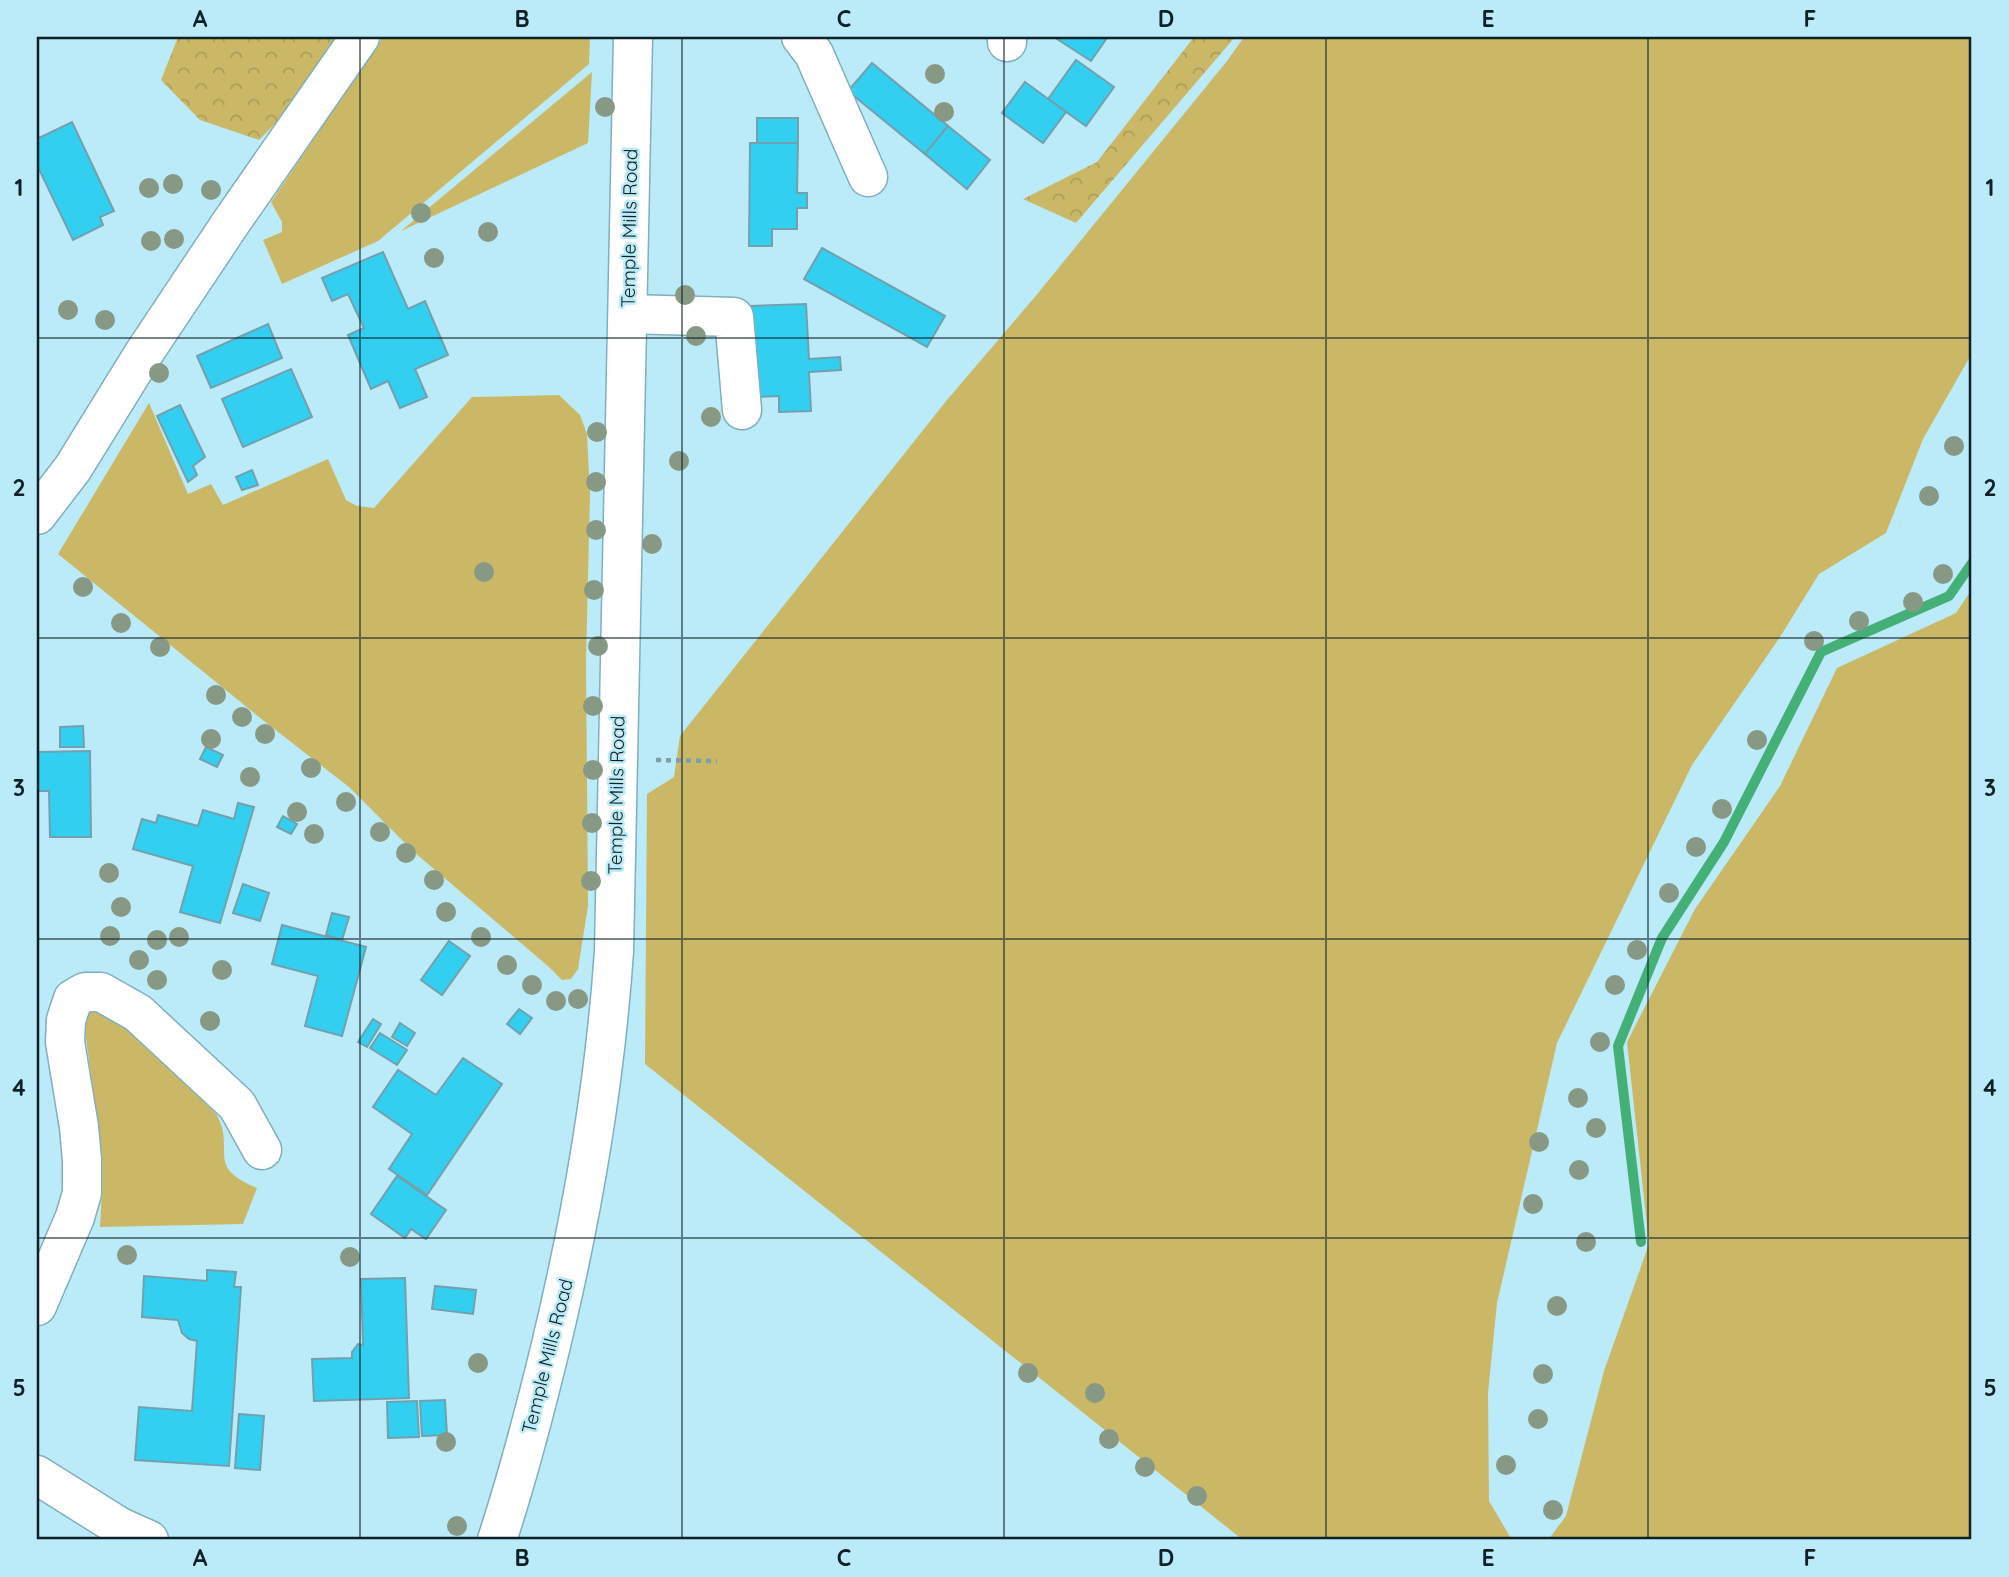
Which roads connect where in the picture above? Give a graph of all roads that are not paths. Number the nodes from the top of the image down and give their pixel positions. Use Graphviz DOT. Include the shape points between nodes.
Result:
graph roads {
  1 [pos="360,37"];
  2 [pos="632,37"];
  3 [pos="801,37"];
  4 [pos="868,177"];
  5 [pos="628,313"];
  6 [pos="742,410"];
  7 [pos="55,469"];
  8 [pos="37,515"];
  9 [pos="262,1150"];
  10 [pos="37,1306"];
  11 [pos="37,1475"];
  12 [pos="149,1540"];
  13 [pos="498,1540"];
  1 -- 7 [label="street" via="144,353"];
  2 -- 5 [label="street, Temple Mills Road"];
  3 -- 4 [label="street" via="814,54"];
  5 -- 6 [label="street" via="734,317"];
  5 -- 13 [label="street, Temple Mills Road" via="609,1017 568,1272"];
  7 -- 8 [label="street"];
  9 -- 10 [label="street" via="237,1105 138,1013 101,992 85,992 73,999 65,1042 80,1138 82,1193"];
  11 -- 12 [label="street"];
}
